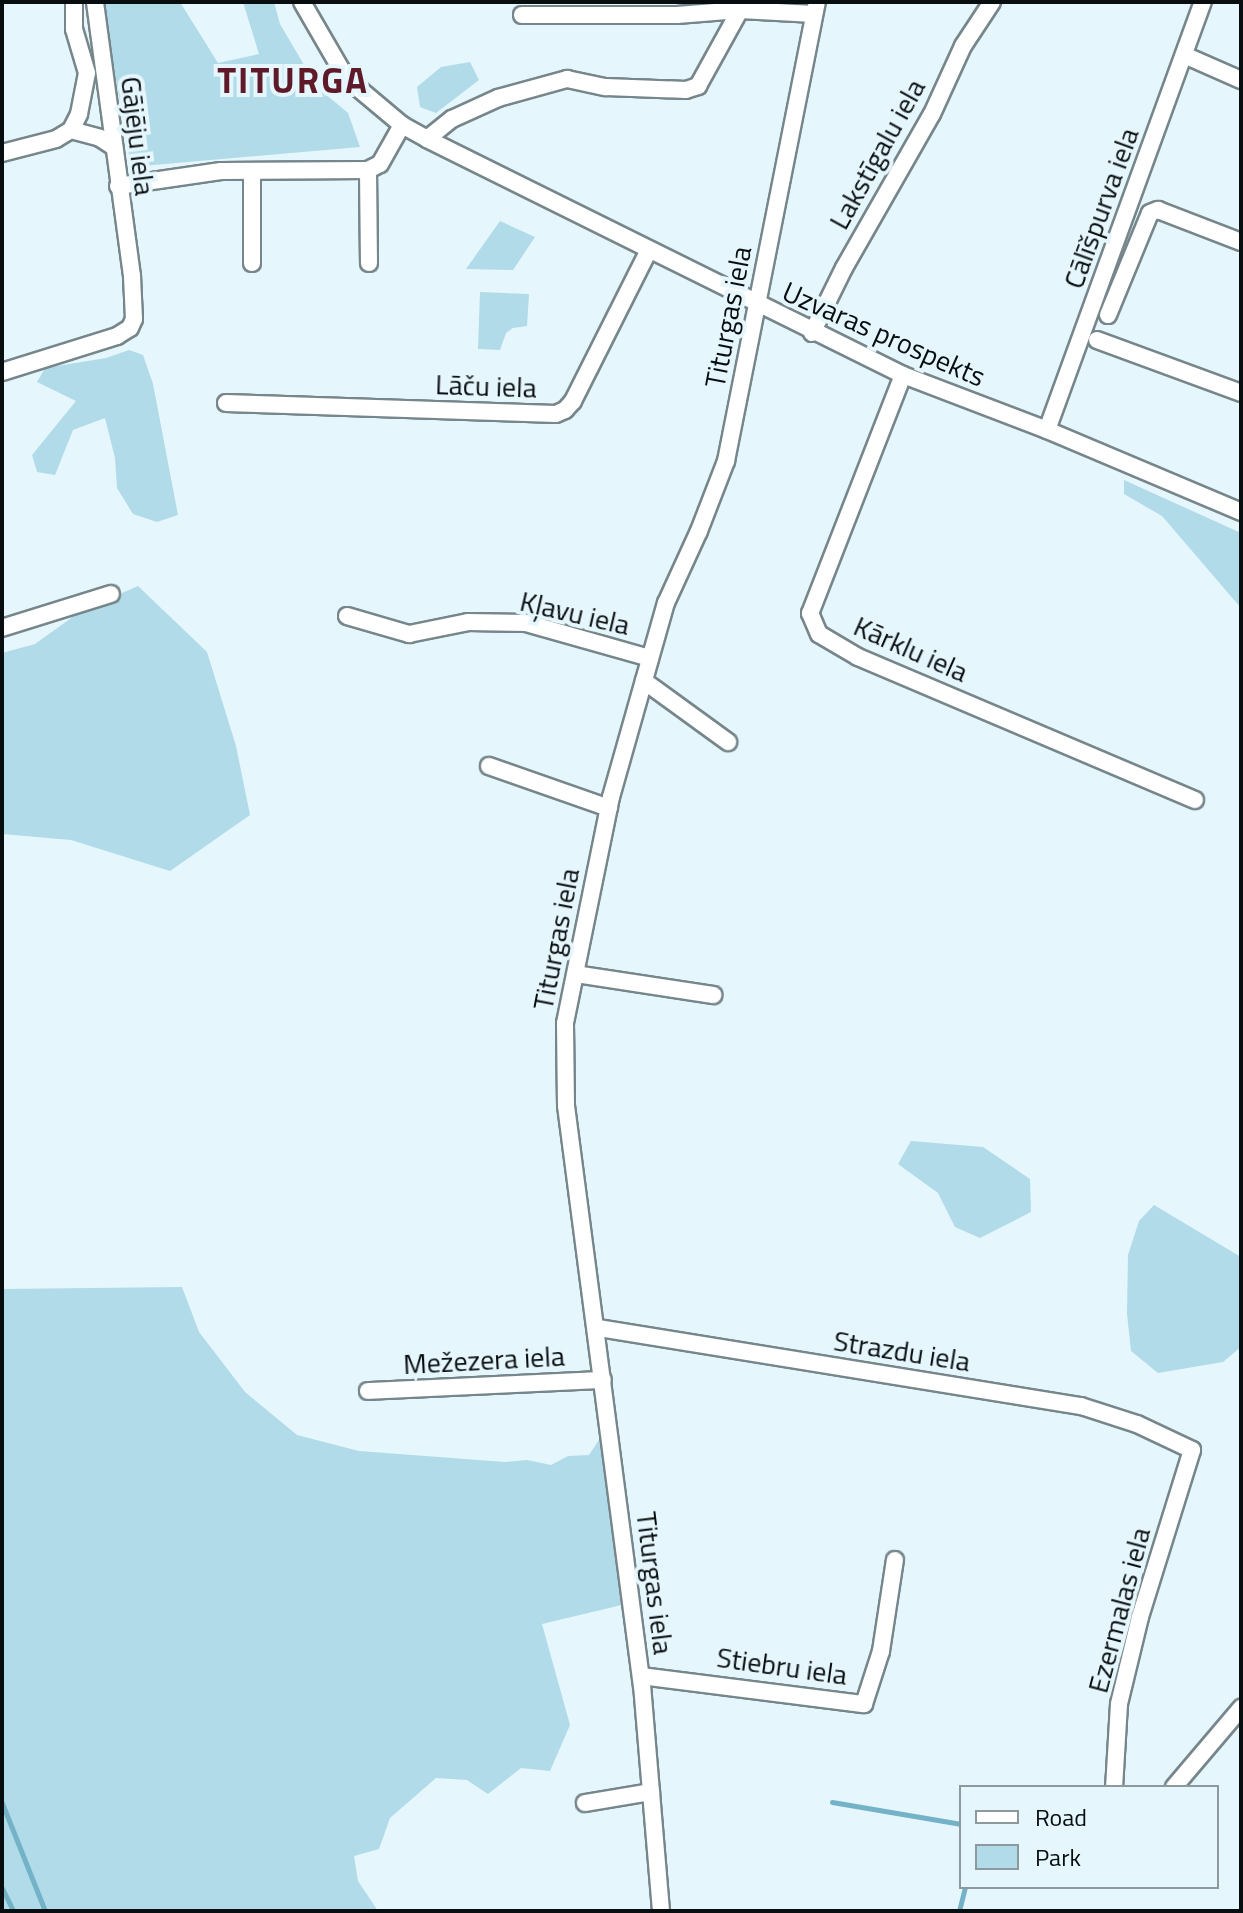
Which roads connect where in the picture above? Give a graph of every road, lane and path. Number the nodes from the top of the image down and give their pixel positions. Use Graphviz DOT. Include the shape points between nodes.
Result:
graph roads {
  1 [pos="74,2"];
  2 [pos="95,2"];
  3 [pos="302,2"];
  4 [pos="992,2"];
  5 [pos="1203,2"];
  6 [pos="815,8"];
  7 [pos="740,10"];
  8 [pos="522,15"];
  9 [pos="1184,55"];
  10 [pos="1241,80"];
  11 [pos="402,125"];
  12 [pos="71,130"];
  13 [pos="427,139"];
  14 [pos="114,147"];
  15 [pos="2,153"];
  16 [pos="368,170"];
  17 [pos="252,172"];
  18 [pos="118,186"];
  19 [pos="1241,242"];
  20 [pos="648,252"];
  21 [pos="252,263"];
  22 [pos="369,263"];
  23 [pos="756,304"];
  24 [pos="1108,315"];
  25 [pos="812,333"];
  26 [pos="1097,340"];
  27 [pos="2,372"];
  28 [pos="903,375"];
  29 [pos="1241,393"];
  30 [pos="226,403"];
  31 [pos="1047,430"];
  32 [pos="1241,512"];
  33 [pos="111,594"];
  34 [pos="347,616"];
  35 [pos="2,628"];
  36 [pos="650,658"];
  37 [pos="644,681"];
  38 [pos="728,742"];
  39 [pos="489,766"];
  40 [pos="1195,800"];
  41 [pos="609,808"];
  42 [pos="576,974"];
  43 [pos="713,995"];
  44 [pos="598,1328"];
  45 [pos="603,1380"];
  46 [pos="368,1391"];
  47 [pos="1192,1450"];
  48 [pos="895,1560"];
  49 [pos="641,1676"];
  50 [pos="1241,1708"];
  51 [pos="1114,1785"];
  52 [pos="1176,1785"];
  53 [pos="651,1792"];
  54 [pos="585,1803"];
  55 [pos="661,1911"];
  1 -- 12 [label="street" via="74,29 87,73"];
  2 -- 14 [label="street, Gājēju iela"];
  3 -- 11 [label="street, Uzvaras prospekts" via="346,78"];
  4 -- 25 [label="street, Lakstīgalu iela" via="963,46 932,114"];
  5 -- 9 [label="street, Cālīšpurva iela"];
  6 -- 7 [label="street"];
  6 -- 23 [label="street, Titurgas iela"];
  7 -- 8 [label="street"];
  7 -- 13 [label="street" via="698,86 606,87 567,79 498,98 452,119"];
  9 -- 10 [label="street"];
  9 -- 31 [label="street, Cālīšpurva iela"];
  11 -- 13 [label="street, Uzvaras prospekts"];
  11 -- 16 [label="street" via="380,164"];
  12 -- 14 [label="street"];
  12 -- 15 [label="street"];
  13 -- 20 [label="street, Uzvaras prospekts"];
  14 -- 18 [label="street, Gājēju iela"];
  16 -- 17 [label="street"];
  16 -- 22 [label="street"];
  17 -- 18 [label="street" via="221,171"];
  17 -- 21 [label="street"];
  18 -- 27 [label="street, Gājēju iela" via="135,307 130,328"];
  19 -- 24 [label="street" via="1158,210 1150,213"];
  20 -- 23 [label="street, Uzvaras prospekts"];
  20 -- 30 [label="street, Lāču iela" via="573,401 556,414"];
  23 -- 25 [label="street, Uzvaras prospekts"];
  23 -- 36 [label="street, Titurgas iela" via="726,461 666,603"];
  25 -- 28 [label="street, Uzvaras prospekts"];
  26 -- 29 [label="street"];
  28 -- 31 [label="street, Uzvaras prospekts"];
  28 -- 40 [label="street, Kārklu iela" via="810,613 819,634 858,657"];
  31 -- 32 [label="street, Uzvaras prospekts"];
  33 -- 35 [label="street"];
  34 -- 36 [label="street, Kļavu iela" via="409,634 468,622 526,623"];
  36 -- 37 [label="street, Titurgas iela"];
  37 -- 38 [label="street"];
  37 -- 41 [label="street, Titurgas iela"];
  39 -- 41 [label="street"];
  41 -- 42 [label="street, Titurgas iela"];
  42 -- 43 [label="street"];
  42 -- 44 [label="street, Titurgas iela" via="565,1023 566,1106"];
  44 -- 45 [label="street, Titurgas iela"];
  44 -- 47 [label="street, Strazdu iela" via="1081,1406"];
  45 -- 46 [label="street, Mežezera iela"];
  45 -- 49 [label="street, Titurgas iela"];
  47 -- 51 [label="street, Ezermalas iela" via="1119,1704"];
  48 -- 49 [label="street, Stiebru iela" via="881,1651 864,1704"];
  49 -- 53 [label="street, Titurgas iela"];
  50 -- 52 [label="street"];
  53 -- 54 [label="street"];
  53 -- 55 [label="street, Titurgas iela"];
}
